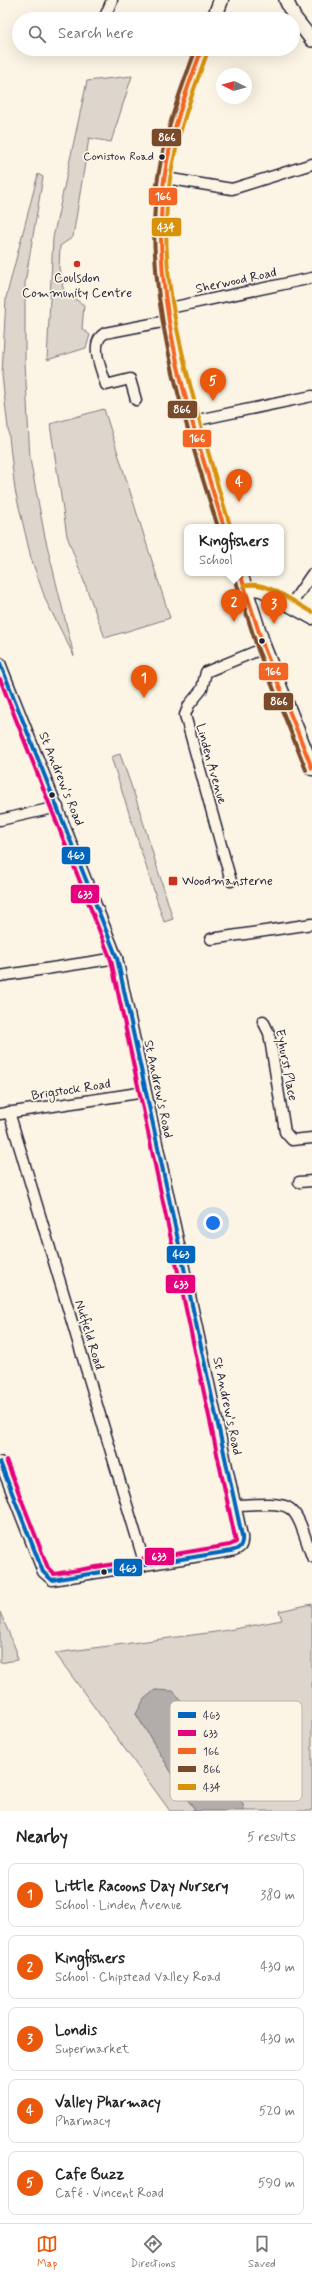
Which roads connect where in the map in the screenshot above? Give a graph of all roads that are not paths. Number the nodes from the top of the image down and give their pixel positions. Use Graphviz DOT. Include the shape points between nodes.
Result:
graph roads {
  1 [pos="112,0"];
  2 [pos="221,0"];
  3 [pos="286,0"];
  4 [pos="107,12"];
  5 [pos="217,12"];
  6 [pos="292,12"];
  7 [pos="300,25"];
  8 [pos="312,40"];
  9 [pos="200,56"];
  10 [pos="312,164"];
  11 [pos="164,178"];
  12 [pos="312,278"];
  13 [pos="166,315"];
  14 [pos="312,396"];
  15 [pos="136,400"];
  16 [pos="193,421"];
  17 [pos="223,524"];
  18 [pos="312,574"];
  19 [pos="241,576"];
  20 [pos="246,592"];
  21 [pos="290,606"];
  22 [pos="312,619"];
  23 [pos="264,648"];
  24 [pos="0,663"];
  25 [pos="312,768"];
  26 [pos="58,806"];
  27 [pos="0,820"];
  28 [pos="231,881"];
  29 [pos="312,924"];
  30 [pos="211,939"];
  31 [pos="116,958"];
  32 [pos="0,976"];
  33 [pos="263,1021"];
  34 [pos="145,1092"];
  35 [pos="4,1113"];
  36 [pos="312,1138"];
  37 [pos="312,1181"];
  38 [pos="299,1182"];
  39 [pos="0,1462"];
  40 [pos="235,1505"];
  41 [pos="312,1557"];
  42 [pos="145,1565"];
  1 -- 4 [label="street"];
  2 -- 5 [label="main road"];
  3 -- 6 [label="street"];
  7 -- 8 [label="street"];
  9 -- 11 [label="main road" via="180,111"];
  10 -- 11 [label="street" via="232,189"];
  11 -- 13 [label="main road" via="161,260"];
  12 -- 13 [label="street, Sherwood Road"];
  13 -- 15 [label="street, Sherwood Road" via="105,333 98,339 96,348 106,385 130,379"];
  13 -- 16 [label="main road"];
  14 -- 16 [label="street"];
  16 -- 17 [label="main road"];
  18 -- 21 [label="street"];
  19 -- 20 [label="main road"];
  20 -- 21 [label="street" via="261,591"];
  20 -- 23 [label="main road"];
  21 -- 22 [label="street"];
  23 -- 25 [label="main road"];
  23 -- 28 [label="street, Linden Avenue" via="206,672 202,689 189,705 185,715"];
  24 -- 26 [label="street, St Andrew's Road"];
  26 -- 27 [label="street"];
  26 -- 31 [label="street, St Andrew's Road"];
  29 -- 30 [label="street"];
  31 -- 32 [label="street"];
  31 -- 34 [label="street, St Andrew's Road"];
  33 -- 36 [label="street, Eyhurst Place" via="269,1033 285,1132 292,1140"];
  34 -- 35 [label="street, Brigstock Road"];
  34 -- 40 [label="street, St Andrew's Road"];
  35 -- 42 [label="street, Nutfield Road"];
  37 -- 38 [label="street"];
  39 -- 42 [label="street" via="43,1572 48,1578 56,1580"];
  40 -- 41 [label="street" via="279,1504 293,1509 299,1517"];
  40 -- 42 [label="street, St Andrew's Road" via="242,1536 242,1544 236,1550"];
}
